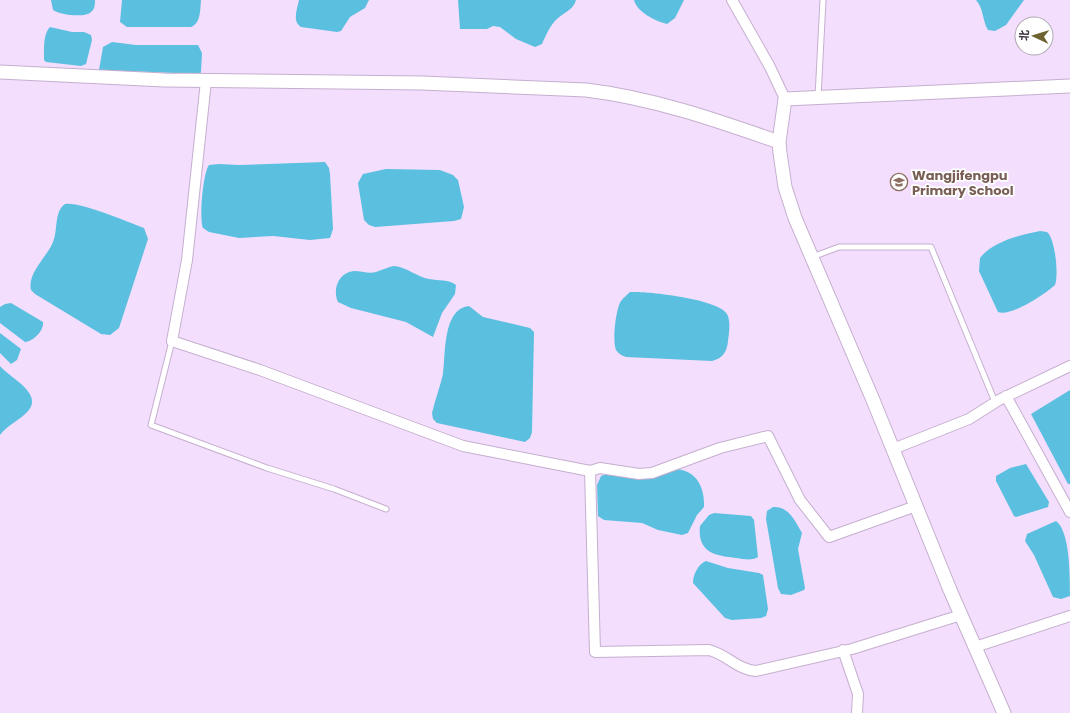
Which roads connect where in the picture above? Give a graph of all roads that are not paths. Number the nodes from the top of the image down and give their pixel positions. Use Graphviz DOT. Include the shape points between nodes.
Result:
graph roads {
  1 [pos="732,0"];
  2 [pos="823,0"];
  3 [pos="0,72"];
  4 [pos="206,81"];
  5 [pos="1070,86"];
  6 [pos="818,98"];
  7 [pos="785,100"];
  8 [pos="779,142"];
  9 [pos="811,258"];
  10 [pos="172,341"];
  11 [pos="1070,366"];
  12 [pos="1006,396"];
  13 [pos="995,402"];
  14 [pos="893,449"];
  15 [pos="590,470"];
  16 [pos="916,506"];
  17 [pos="386,509"];
  18 [pos="1070,512"];
  19 [pos="961,615"];
  20 [pos="1070,616"];
  21 [pos="975,647"];
  22 [pos="843,650"];
  23 [pos="857,713"];
  24 [pos="1004,713"];
  1 -- 7 [label="street" via="770,67"];
  2 -- 6 [label="lane"];
  3 -- 4 [label="street"];
  4 -- 8 [label="street" via="422,83 586,90 612,93 700,115"];
  4 -- 10 [label="street" via="187,260"];
  5 -- 6 [label="street"];
  6 -- 7 [label="street"];
  7 -- 8 [label="street"];
  8 -- 9 [label="street" via="785,187"];
  9 -- 13 [label="lane" via="839,247 931,247"];
  9 -- 14 [label="street"];
  10 -- 15 [label="street" via="260,370 463,446"];
  10 -- 17 [label="lane" via="151,424"];
  11 -- 12 [label="street"];
  12 -- 13 [label="street"];
  12 -- 18 [label="street"];
  13 -- 14 [label="street" via="969,419"];
  14 -- 16 [label="street"];
  15 -- 16 [label="street" via="600,468 639,474 652,473 720,448 768,436 800,500 829,537"];
  15 -- 22 [label="street" via="595,652 709,650 719,652 745,669 756,671"];
  16 -- 19 [label="street"];
  19 -- 21 [label="street"];
  19 -- 22 [label="street"];
  20 -- 21 [label="street"];
  21 -- 24 [label="street"];
  22 -- 23 [label="street" via="858,694"];
}
